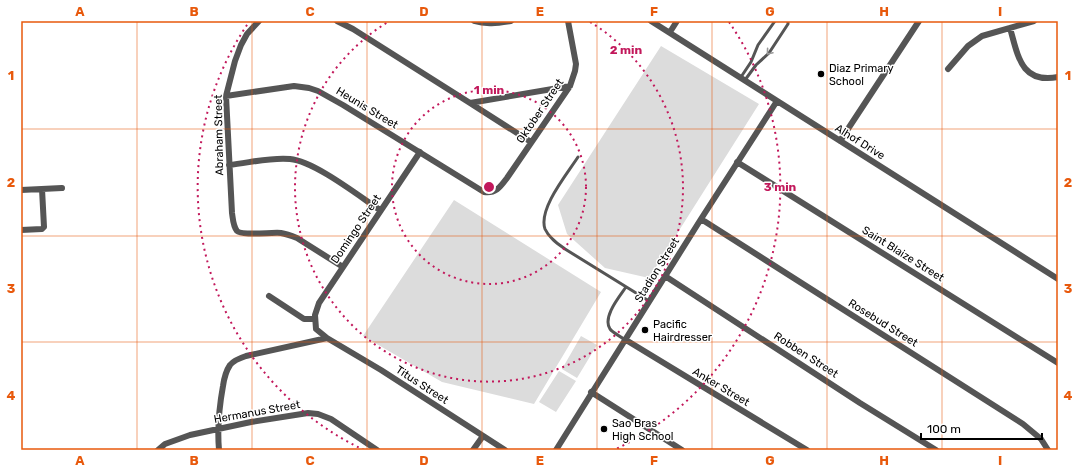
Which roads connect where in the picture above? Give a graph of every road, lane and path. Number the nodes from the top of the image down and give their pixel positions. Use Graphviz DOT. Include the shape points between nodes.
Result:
graph roads {
  1 [pos="260,21"];
  2 [pos="337,21"];
  3 [pos="474,21"];
  4 [pos="511,21"];
  5 [pos="568,21"];
  6 [pos="651,21"];
  7 [pos="677,21"];
  8 [pos="775,21"];
  9 [pos="788,21"];
  10 [pos="919,21"];
  11 [pos="1034,21"];
  12 [pos="1010,28"];
  13 [pos="670,32"];
  14 [pos="948,70"];
  15 [pos="1058,77"];
  16 [pos="743,79"];
  17 [pos="570,86"];
  18 [pos="226,96"];
  19 [pos="777,101"];
  20 [pos="470,102"];
  21 [pos="531,142"];
  22 [pos="840,142"];
  23 [pos="420,152"];
  24 [pos="578,157"];
  25 [pos="737,162"];
  26 [pos="229,165"];
  27 [pos="62,188"];
  28 [pos="42,189"];
  29 [pos="21,190"];
  30 [pos="484,192"];
  31 [pos="380,210"];
  32 [pos="701,219"];
  33 [pos="21,230"];
  34 [pos="343,267"];
  35 [pos="665,276"];
  36 [pos="1058,279"];
  37 [pos="626,287"];
  38 [pos="269,296"];
  39 [pos="649,301"];
  40 [pos="314,319"];
  41 [pos="327,338"];
  42 [pos="626,340"];
  43 [pos="1058,363"];
  44 [pos="591,392"];
  45 [pos="217,429"];
  46 [pos="483,436"];
  47 [pos="158,450"];
  48 [pos="219,450"];
  49 [pos="377,450"];
  50 [pos="473,450"];
  51 [pos="505,450"];
  52 [pos="556,450"];
  53 [pos="682,450"];
  54 [pos="807,450"];
  55 [pos="936,450"];
  56 [pos="1048,450"];
  1 -- 18 [label="street, Abraham Street" via="247,34 241,45"];
  2 -- 20 [label="street"];
  3 -- 4 [label="street" via="494,24"];
  5 -- 17 [label="street, Oktober Street" via="576,64"];
  6 -- 13 [label="street, Alhof Drive"];
  7 -- 13 [label="street"];
  8 -- 16 [label="lane" via="758,45"];
  9 -- 16 [label="lane, one-way" via="769,53"];
  10 -- 22 [label="street"];
  11 -- 12 [label="street"];
  12 -- 14 [label="street" via="976,39"];
  12 -- 15 [label="street" via="1018,57 1028,73 1043,78"];
  13 -- 16 [label="street, Alhof Drive"];
  16 -- 19 [label="street, Alhof Drive"];
  17 -- 20 [label="street"];
  17 -- 21 [label="street, Oktober Street"];
  18 -- 23 [label="street, Heunis Street" via="294,86 309,88 336,101"];
  18 -- 26 [label="street, Abraham Street"];
  19 -- 22 [label="street, Alhof Drive"];
  19 -- 25 [label="street, Stadion Street"];
  20 -- 21 [label="street"];
  21 -- 30 [label="street, Oktober Street" via="500,188 493,192"];
  22 -- 36 [label="street, Alhof Drive"];
  23 -- 30 [label="street, Heunis Street"];
  23 -- 31 [label="street, Domingo Street"];
  24 -- 37 [label="lane" via="547,205 544,218 546,230 565,250"];
  25 -- 32 [label="street, Stadion Street"];
  25 -- 43 [label="street, Saint Blaize Street"];
  26 -- 31 [label="street" via="280,159 292,159 309,164"];
  26 -- 34 [label="street, Abraham Street" via="233,221 238,232 289,235"];
  27 -- 28 [label="street"];
  28 -- 29 [label="street"];
  28 -- 33 [label="street" via="44,227"];
  31 -- 34 [label="street, Domingo Street"];
  32 -- 35 [label="street, Stadion Street"];
  32 -- 56 [label="street, Rosebud Street" via="1023,424"];
  34 -- 40 [label="street, Domingo Street" via="319,303"];
  35 -- 39 [label="street, Stadion Street"];
  35 -- 55 [label="street, Robben Street"];
  37 -- 39 [label="lane"];
  37 -- 42 [label="lane" via="607,319 610,330"];
  38 -- 40 [label="street" via="304,319"];
  39 -- 42 [label="street, Stadion Street"];
  40 -- 41 [label="street, Titus Street" via="316,329"];
  41 -- 45 [label="street" via="236,360 230,365 224,378"];
  41 -- 46 [label="street, Titus Street"];
  42 -- 44 [label="street, Stadion Street"];
  42 -- 54 [label="street, Anker Street"];
  44 -- 52 [label="street, Stadion Street"];
  44 -- 53 [label="street"];
  45 -- 47 [label="street, Hermanus Street" via="176,440"];
  45 -- 48 [label="street"];
  45 -- 49 [label="street, Hermanus Street" via="297,414 318,414 331,419"];
  46 -- 50 [label="street"];
  46 -- 51 [label="street, Titus Street"];
}
